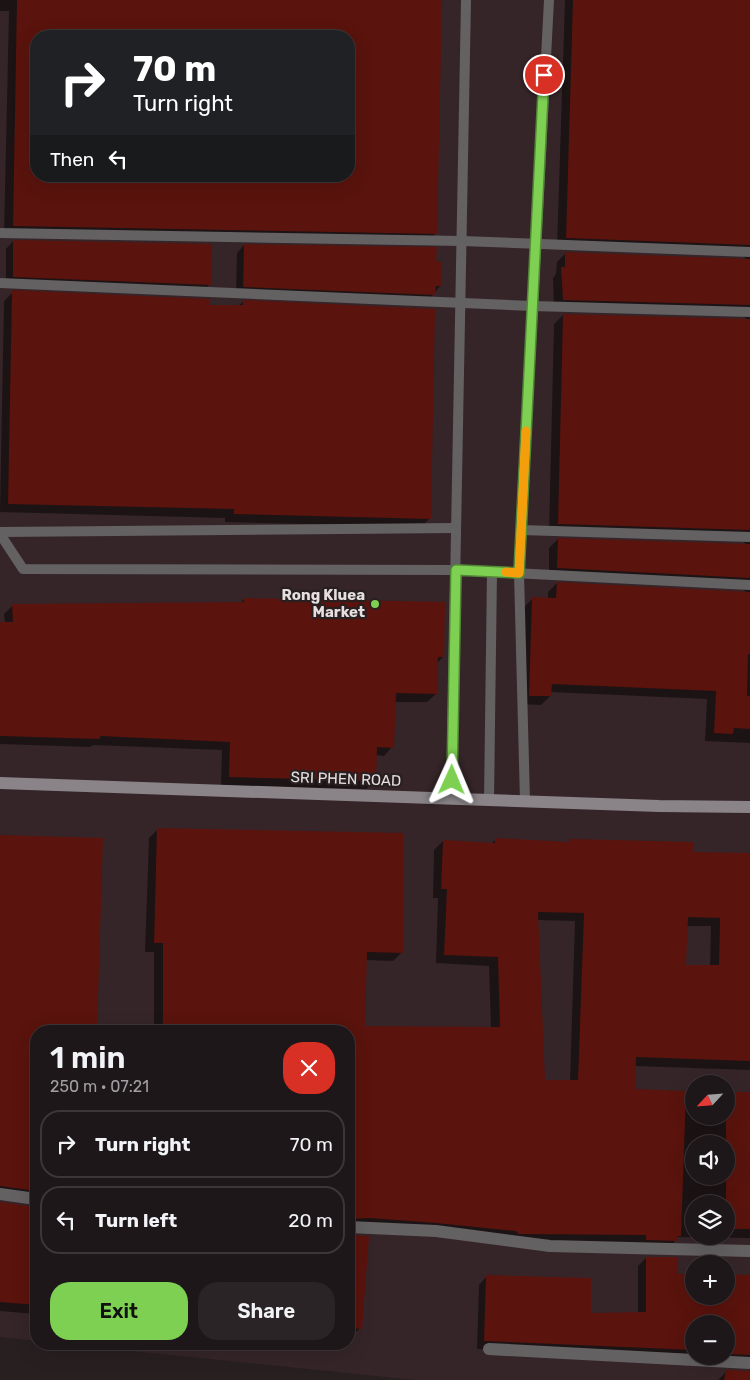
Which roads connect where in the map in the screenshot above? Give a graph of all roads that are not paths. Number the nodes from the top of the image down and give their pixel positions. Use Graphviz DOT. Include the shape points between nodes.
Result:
graph roads {
  1 [pos="466,0"];
  2 [pos="549,0"];
  3 [pos="0,234"];
  4 [pos="462,241"];
  5 [pos="534,243"];
  6 [pos="750,252"];
  7 [pos="0,283"];
  8 [pos="461,302"];
  9 [pos="532,306"];
  10 [pos="750,312"];
  11 [pos="456,528"];
  12 [pos="522,530"];
  13 [pos="0,533"];
  14 [pos="750,537"];
  15 [pos="456,570"];
  16 [pos="492,572"];
  17 [pos="519,573"];
  18 [pos="750,585"];
  19 [pos="0,783"];
  20 [pos="452,799"];
  21 [pos="489,800"];
  22 [pos="525,801"];
  23 [pos="750,807"];
  24 [pos="0,1194"];
  25 [pos="30,1198"];
  26 [pos="355,1227"];
  27 [pos="750,1251"];
  28 [pos="489,1349"];
  29 [pos="750,1364"];
  1 -- 4 [label="lane"];
  2 -- 5 [label="lane"];
  3 -- 4 [label="lane"];
  4 -- 5 [label="lane"];
  4 -- 8 [label="lane"];
  5 -- 6 [label="lane"];
  5 -- 9 [label="lane"];
  7 -- 8 [label="lane"];
  8 -- 9 [label="lane"];
  8 -- 11 [label="lane"];
  9 -- 10 [label="lane"];
  9 -- 12 [label="lane"];
  11 -- 13 [label="lane"];
  11 -- 15 [label="lane"];
  12 -- 14 [label="lane"];
  12 -- 17 [label="lane"];
  13 -- 15 [label="lane" via="24,569"];
  15 -- 16 [label="lane"];
  15 -- 20 [label="lane"];
  16 -- 17 [label="lane"];
  16 -- 21 [label="lane"];
  17 -- 18 [label="lane"];
  17 -- 22 [label="lane"];
  19 -- 20 [label="main road, SRI PHEN ROAD"];
  20 -- 21 [label="main road, SRI PHEN ROAD"];
  21 -- 22 [label="main road, SRI PHEN ROAD"];
  22 -- 23 [label="main road, SRI PHEN ROAD"];
  24 -- 25 [label="street"];
  26 -- 27 [label="street" via="436,1231 550,1246"];
  28 -- 29 [label="street"];
}
